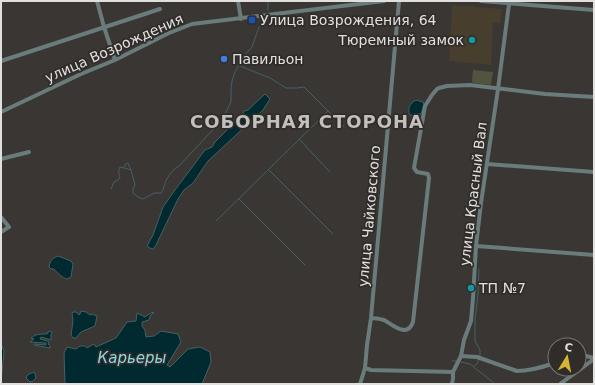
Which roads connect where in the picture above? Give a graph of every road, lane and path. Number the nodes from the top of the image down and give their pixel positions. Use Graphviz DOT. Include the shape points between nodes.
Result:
graph roads {
  1 [pos="97,1"];
  2 [pos="238,1"];
  3 [pos="384,1"];
  4 [pos="399,1"];
  5 [pos="481,1"];
  6 [pos="509,4"];
  7 [pos="160,9"];
  8 [pos="594,10"];
  9 [pos="241,19"];
  10 [pos="104,27"];
  11 [pos="115,60"];
  12 [pos="1,61"];
  13 [pos="498,89"];
  14 [pos="594,97"];
  15 [pos="1,112"];
  16 [pos="30,152"];
  17 [pos="1,159"];
  18 [pos="487,164"];
  19 [pos="594,172"];
  20 [pos="1,217"];
  21 [pos="1,232"];
  22 [pos="476,246"];
  23 [pos="594,255"];
  24 [pos="371,318"];
  25 [pos="461,356"];
  26 [pos="594,358"];
  27 [pos="547,365"];
  28 [pos="365,368"];
  29 [pos="453,372"];
  30 [pos="360,384"];
  31 [pos="452,384"];
  32 [pos="560,384"];
  1 -- 10 [label="street"];
  2 -- 9 [label="street"];
  3 -- 9 [label="street, улица Возрождения"];
  4 -- 24 [label="street, улица Чайковского"];
  5 -- 6 [label="street"];
  6 -- 8 [label="street"];
  6 -- 13 [label="street, улица Красный Вал"];
  7 -- 10 [label="street"];
  9 -- 11 [label="street, улица Возрождения" via="187,26"];
  10 -- 11 [label="street"];
  10 -- 12 [label="street"];
  11 -- 15 [label="street, улица Возрождения"];
  13 -- 14 [label="street"];
  13 -- 18 [label="street, улица Красный Вал"];
  13 -- 24 [label="street" via="470,85 446,86 436,89 428,101 414,168 417,172 428,174 429,178 413,322 409,329 403,330 381,319"];
  16 -- 17 [label="street"];
  18 -- 19 [label="street"];
  18 -- 22 [label="street, улица Красный Вал"];
  20 -- 21 [label="street" via="9,227"];
  22 -- 23 [label="street"];
  22 -- 25 [label="street, улица Красный Вал" via="471,320"];
  24 -- 28 [label="street, улица Чайковского"];
  25 -- 27 [label="street" via="477,357 517,371"];
  25 -- 29 [label="street, улица Красный Вал"];
  26 -- 32 [label="street"];
  28 -- 29 [label="street"];
  28 -- 30 [label="street, улица Чайковского"];
  29 -- 31 [label="street, улица Красный Вал"];
}
